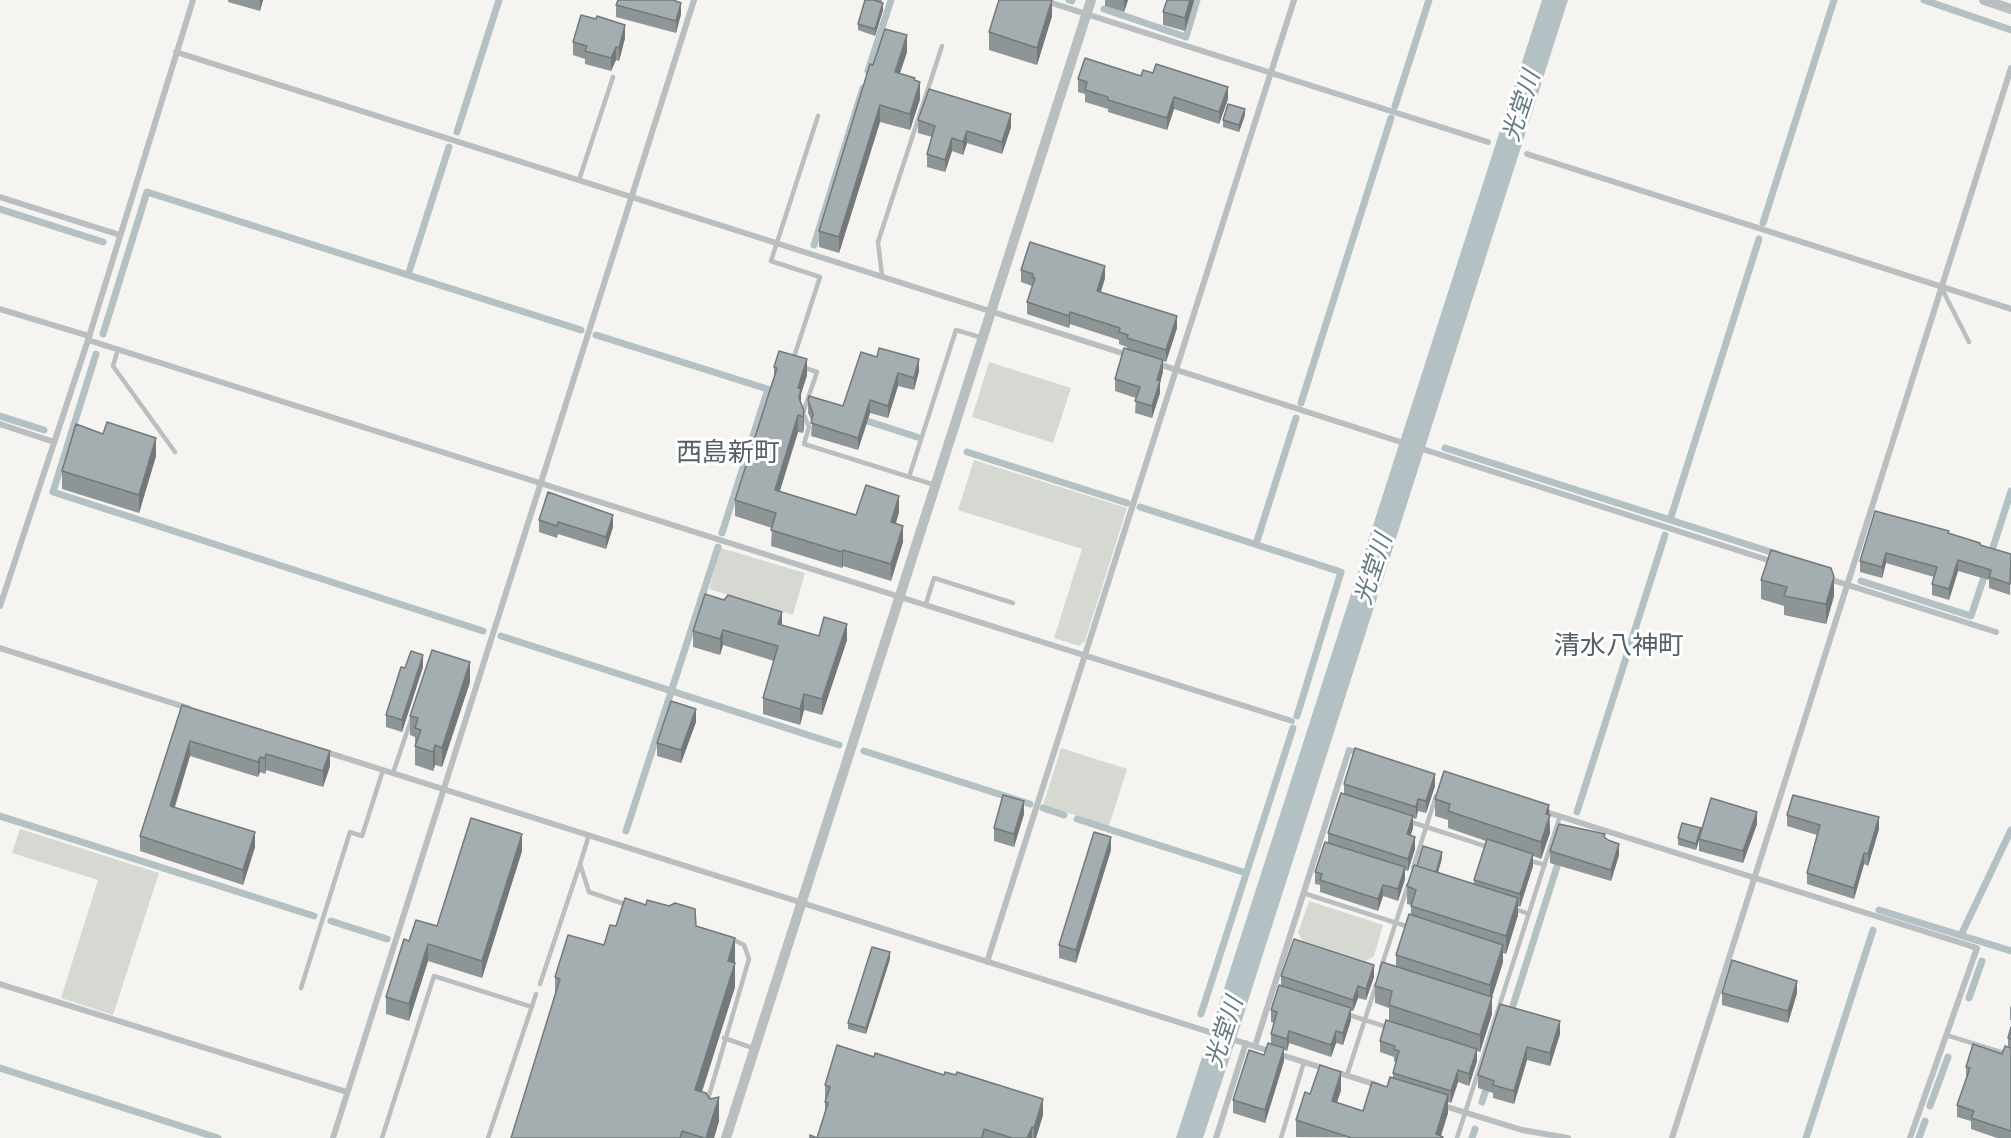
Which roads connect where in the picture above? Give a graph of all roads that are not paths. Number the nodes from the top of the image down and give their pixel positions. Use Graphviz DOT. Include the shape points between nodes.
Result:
graph roads {
  1 [pos="193,0"];
  2 [pos="694,0"];
  3 [pos="1042,0"];
  4 [pos="1091,0"];
  5 [pos="1294,0"];
  6 [pos="1984,0"];
  7 [pos="2011,9"];
  8 [pos="1086,14"];
  9 [pos="942,46"];
  10 [pos="177,52"];
  11 [pos="2011,68"];
  12 [pos="1270,72"];
  13 [pos="613,77"];
  14 [pos="818,116"];
  15 [pos="1488,142"];
  16 [pos="1527,154"];
  17 [pos="579,180"];
  18 [pos="0,197"];
  19 [pos="632,197"];
  20 [pos="120,235"];
  21 [pos="777,243"];
  22 [pos="882,276"];
  23 [pos="1941,287"];
  24 [pos="0,309"];
  25 [pos="2011,309"];
  26 [pos="991,311"];
  27 [pos="88,338"];
  28 [pos="983,338"];
  29 [pos="1969,342"];
  30 [pos="118,350"];
  31 [pos="1132,356"];
  32 [pos="1143,359"];
  33 [pos="1175,370"];
  34 [pos="0,424"];
  35 [pos="54,442"];
  36 [pos="175,452"];
  37 [pos="909,477"];
  38 [pos="541,483"];
  39 [pos="936,485"];
  40 [pos="1779,563"];
  41 [pos="1824,578"];
  42 [pos="1847,585"];
  43 [pos="900,596"];
  44 [pos="1012,603"];
  45 [pos="926,604"];
  46 [pos="0,606"];
  47 [pos="1996,632"];
  48 [pos="0,648"];
  49 [pos="1085,655"];
  50 [pos="416,705"];
  51 [pos="199,711"];
  52 [pos="1292,722"];
  53 [pos="318,749"];
  54 [pos="1369,757"];
  55 [pos="383,770"];
  56 [pos="393,773"];
  57 [pos="443,789"];
  58 [pos="1438,789"];
  59 [pos="1334,798"];
  60 [pos="1344,801"];
  61 [pos="1539,810"];
  62 [pos="1560,816"];
  63 [pos="1406,821"];
  64 [pos="1426,827"];
  65 [pos="590,836"];
  66 [pos="1318,847"];
  67 [pos="1491,848"];
  68 [pos="1328,850"];
  69 [pos="1523,858"];
  70 [pos="580,864"];
  71 [pos="1545,865"];
  72 [pos="1754,877"];
  73 [pos="1303,893"];
  74 [pos="802,903"];
  75 [pos="1508,907"];
  76 [pos="634,908"];
  77 [pos="1529,914"];
  78 [pos="1396,923"];
  79 [pos="1417,930"];
  80 [pos="723,936"];
  81 [pos="1287,943"];
  82 [pos="1298,946"];
  83 [pos="1503,957"];
  84 [pos="1514,961"];
  85 [pos="987,962"];
  86 [pos="1370,969"];
  87 [pos="1380,972"];
  88 [pos="1391,975"];
  89 [pos="1377,982"];
  90 [pos="0,984"];
  91 [pos="540,984"];
  92 [pos="301,987"];
  93 [pos="1272,990"];
  94 [pos="536,994"];
  95 [pos="1282,994"];
  96 [pos="1487,1006"];
  97 [pos="532,1007"];
  98 [pos="1498,1010"];
  99 [pos="1344,1013"];
  100 [pos="1365,1020"];
  101 [pos="1397,1030"];
  102 [pos="1946,1035"];
  103 [pos="724,1038"];
  104 [pos="1246,1043"];
  105 [pos="1255,1046"];
  106 [pos="755,1048"];
  107 [pos="1472,1054"];
  108 [pos="2011,1055"];
  109 [pos="1483,1058"];
  110 [pos="1304,1062"];
  111 [pos="1347,1076"];
  112 [pos="1390,1089"];
  113 [pos="347,1092"];
  114 [pos="1433,1103"];
  115 [pos="709,1106"];
  116 [pos="1465,1113"];
  117 [pos="333,1138"];
  118 [pos="382,1138"];
  119 [pos="488,1138"];
  120 [pos="726,1138"];
  121 [pos="1215,1138"];
  122 [pos="1281,1138"];
  123 [pos="1457,1138"];
  124 [pos="1568,1138"];
  125 [pos="1672,1138"];
  126 [pos="1910,1138"];
  1 -- 10 [label="street"];
  2 -- 19 [label="street"];
  3 -- 8 [label="street"];
  4 -- 8 [label="street"];
  5 -- 12 [label="street"];
  6 -- 7 [label="street"];
  8 -- 12 [label="street"];
  8 -- 26 [label="street"];
  9 -- 22 [label="lane" via="878,242"];
  10 -- 17 [label="street"];
  10 -- 20 [label="street"];
  11 -- 23 [label="street"];
  12 -- 15 [label="street"];
  12 -- 33 [label="street"];
  13 -- 17 [label="lane"];
  14 -- 21 [label="lane"];
  16 -- 23 [label="street"];
  17 -- 19 [label="street"];
  18 -- 20 [label="street"];
  19 -- 21 [label="street"];
  19 -- 38 [label="street"];
  20 -- 27 [label="street"];
  21 -- 22 [label="street"];
  21 -- 37 [label="lane" via="771,261 820,276 792,363 817,372 803,413 809,427 804,444"];
  22 -- 26 [label="street"];
  23 -- 25 [label="street"];
  23 -- 29 [label="lane"];
  23 -- 42 [label="street"];
  24 -- 27 [label="street"];
  26 -- 28 [label="street"];
  26 -- 31 [label="street"];
  27 -- 30 [label="street"];
  27 -- 35 [label="street"];
  28 -- 37 [label="lane" via="956,330"];
  28 -- 39 [label="street"];
  30 -- 36 [label="lane" via="113,366"];
  30 -- 38 [label="street"];
  32 -- 33 [label="street"];
  33 -- 40 [label="street"];
  33 -- 49 [label="street"];
  34 -- 35 [label="street"];
  35 -- 46 [label="street"];
  37 -- 39 [label="lane"];
  38 -- 43 [label="street"];
  38 -- 57 [label="street"];
  39 -- 43 [label="street"];
  41 -- 42 [label="street"];
  42 -- 47 [label="street"];
  42 -- 72 [label="street"];
  43 -- 45 [label="street"];
  43 -- 74 [label="street"];
  44 -- 45 [label="lane" via="934,578"];
  45 -- 49 [label="street"];
  48 -- 51 [label="street"];
  49 -- 52 [label="street"];
  49 -- 85 [label="street"];
  50 -- 56 [label="lane"];
  53 -- 55 [label="street"];
  54 -- 59 [label="street" via="1349,750"];
  55 -- 56 [label="street"];
  55 -- 92 [label="lane" via="362,836 350,832"];
  56 -- 57 [label="street"];
  57 -- 65 [label="street"];
  57 -- 113 [label="street"];
  58 -- 64 [label="lane"];
  59 -- 60 [label="lane"];
  59 -- 66 [label="street"];
  61 -- 62 [label="street"];
  62 -- 71 [label="lane"];
  62 -- 72 [label="street"];
  63 -- 64 [label="lane"];
  64 -- 67 [label="lane"];
  64 -- 78 [label="lane"];
  65 -- 70 [label="lane"];
  65 -- 74 [label="street"];
  66 -- 68 [label="lane"];
  66 -- 73 [label="street"];
  69 -- 71 [label="lane"];
  70 -- 76 [label="lane" via="589,892"];
  70 -- 91 [label="lane"];
  71 -- 77 [label="lane"];
  72 -- 102 [label="street" via="1977,948"];
  72 -- 125 [label="street"];
  73 -- 78 [label="lane"];
  73 -- 81 [label="street"];
  74 -- 85 [label="street"];
  74 -- 106 [label="street"];
  75 -- 77 [label="lane"];
  77 -- 84 [label="lane"];
  78 -- 79 [label="lane"];
  78 -- 87 [label="lane"];
  80 -- 103 [label="lane" via="744,945 749,959"];
  81 -- 82 [label="lane"];
  81 -- 93 [label="street"];
  83 -- 84 [label="lane"];
  84 -- 98 [label="lane"];
  85 -- 104 [label="street"];
  86 -- 87 [label="lane"];
  87 -- 88 [label="lane"];
  89 -- 100 [label="lane"];
  90 -- 113 [label="street"];
  93 -- 95 [label="lane"];
  93 -- 105 [label="street"];
  94 -- 97 [label="lane"];
  96 -- 98 [label="lane"];
  97 -- 118 [label="lane" via="434,976"];
  97 -- 119 [label="lane"];
  98 -- 109 [label="lane"];
  99 -- 100 [label="lane"];
  100 -- 101 [label="lane"];
  100 -- 111 [label="lane"];
  102 -- 108 [label="lane"];
  102 -- 126 [label="street"];
  103 -- 106 [label="lane"];
  103 -- 115 [label="lane" via="707,1094"];
  104 -- 105 [label="street"];
  104 -- 121 [label="street"];
  105 -- 110 [label="street"];
  106 -- 120 [label="street"];
  107 -- 109 [label="lane"];
  109 -- 116 [label="lane"];
  110 -- 111 [label="street"];
  110 -- 122 [label="lane"];
  111 -- 112 [label="street"];
  113 -- 117 [label="street"];
  114 -- 116 [label="street"];
  116 -- 123 [label="lane"];
  116 -- 124 [label="street" via="1522,1130"];
}
